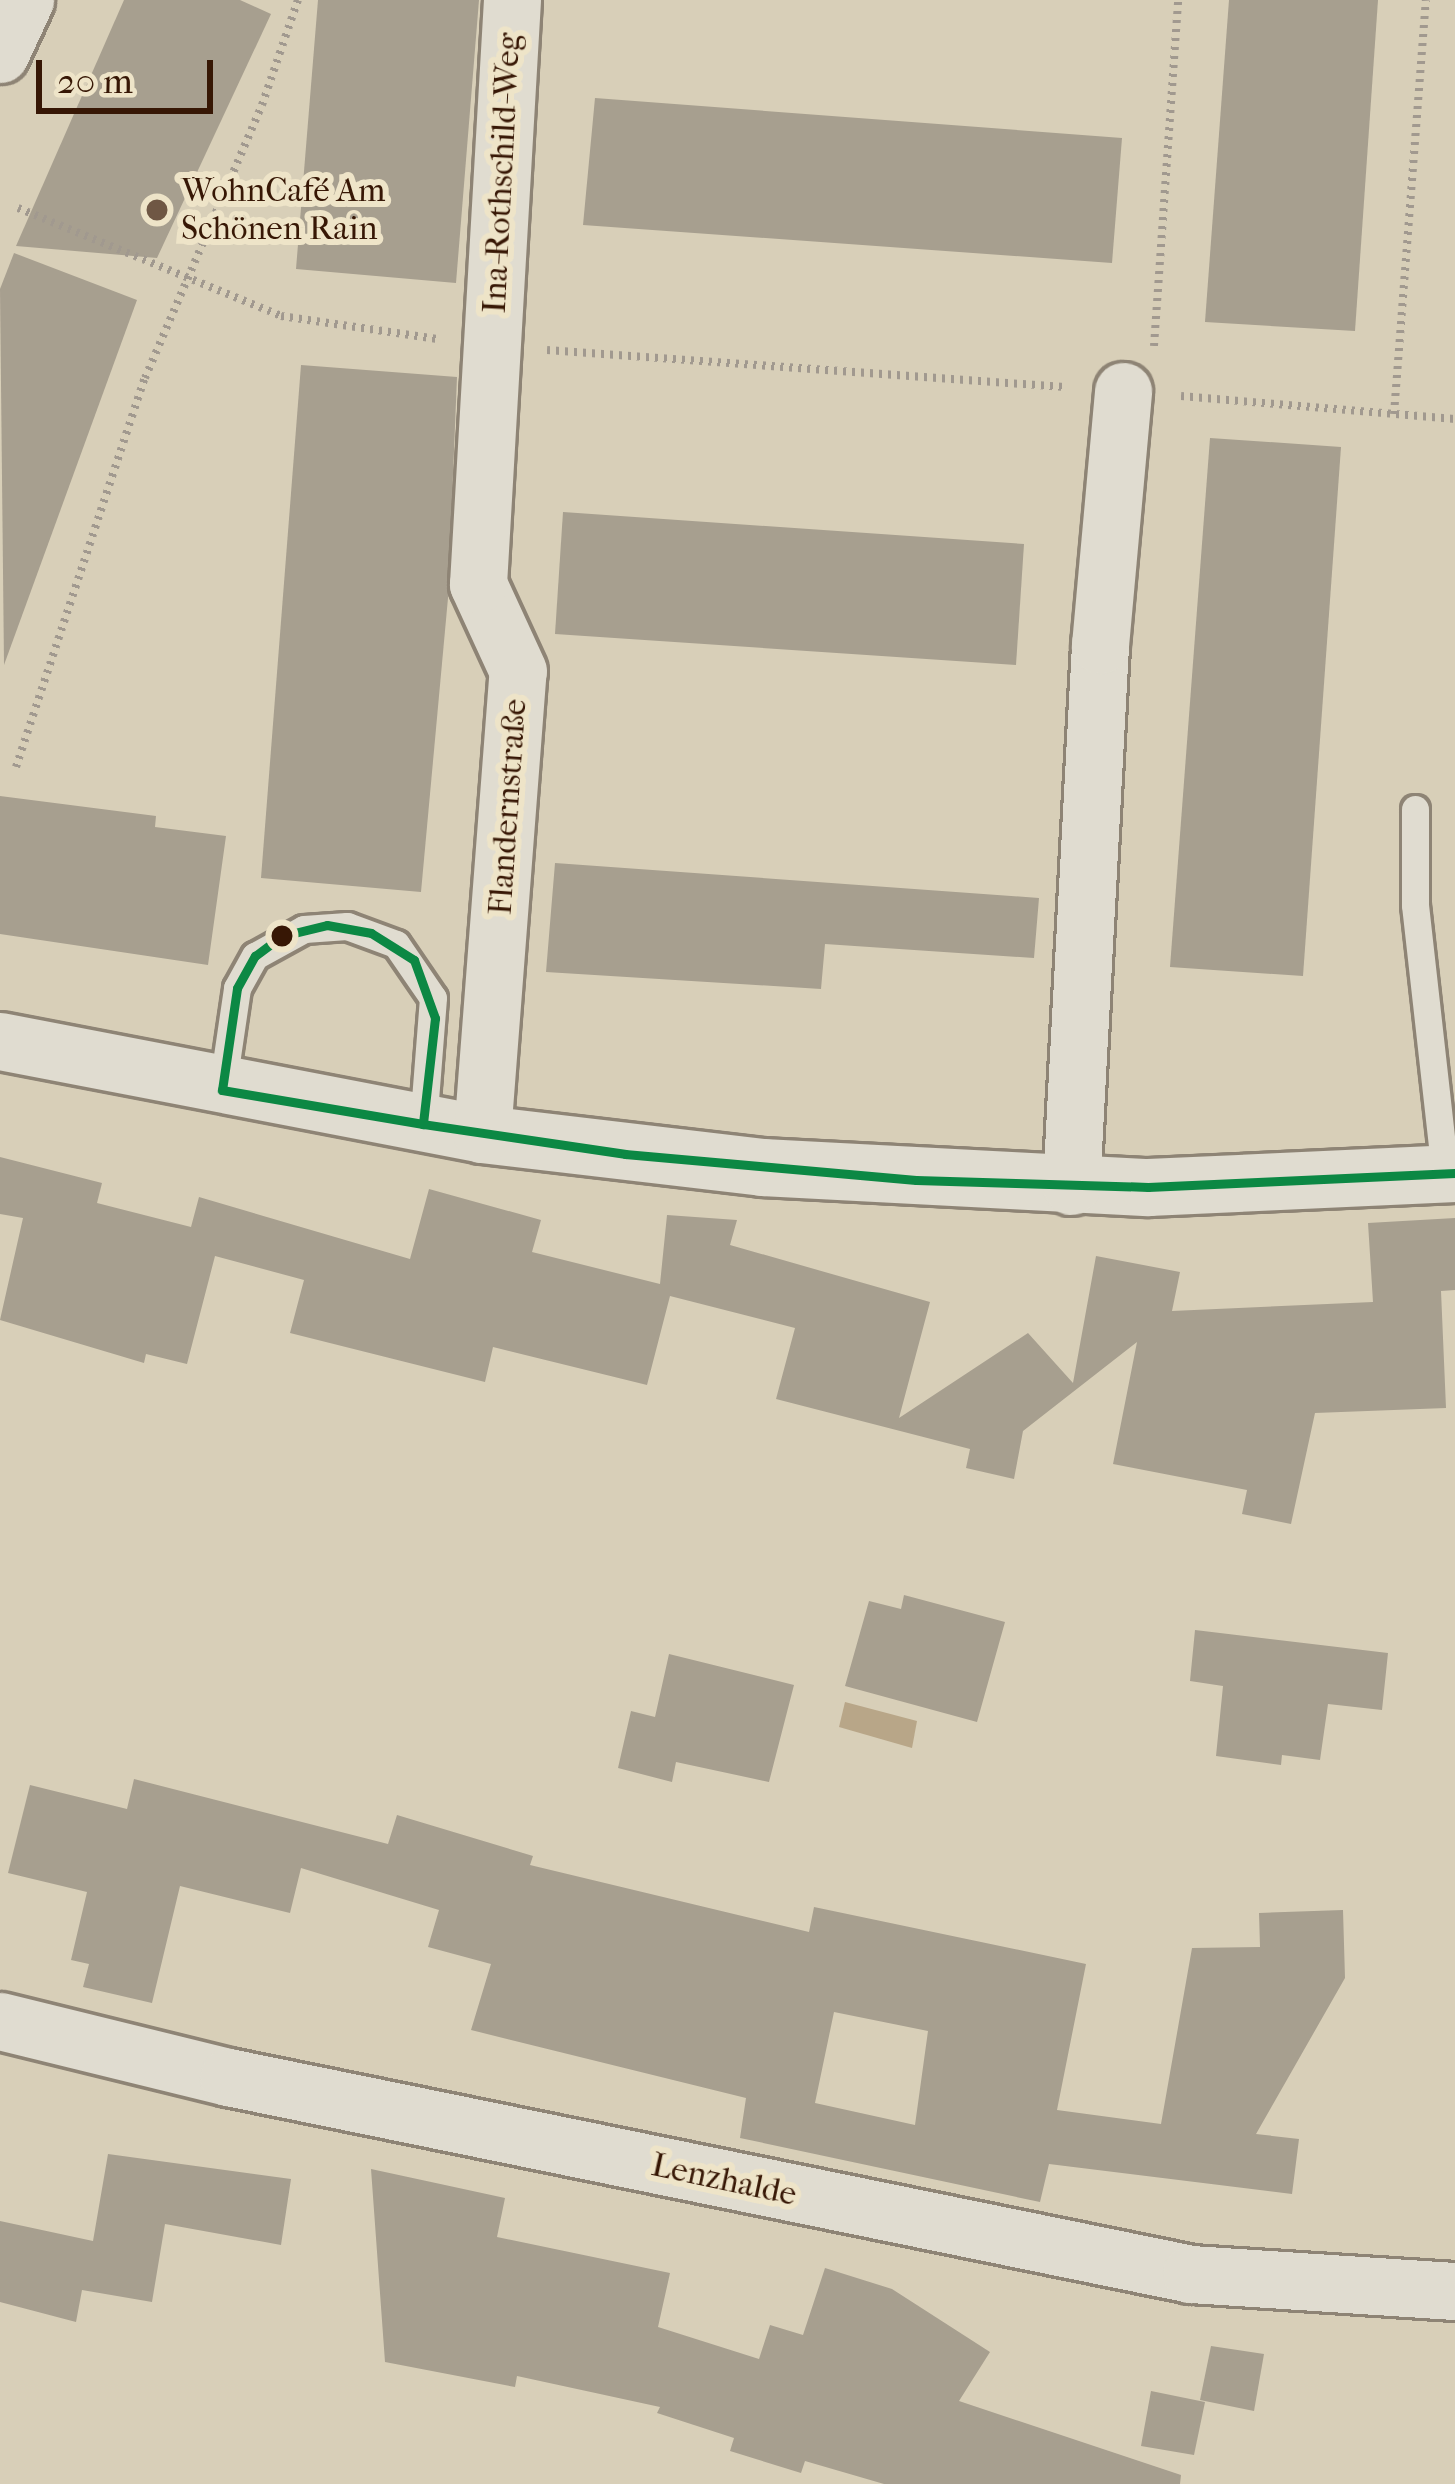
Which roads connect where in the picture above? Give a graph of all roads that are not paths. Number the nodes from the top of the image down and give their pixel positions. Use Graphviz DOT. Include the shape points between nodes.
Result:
graph roads {
  1 [pos="25,0"];
  2 [pos="512,0"];
  3 [pos="0,53"];
  4 [pos="492,346"];
  5 [pos="1137,392"];
  6 [pos="1414,809"];
  7 [pos="0,1041"];
  8 [pos="222,1090"];
  9 [pos="423,1124"];
  10 [pos="482,1134"];
  11 [pos="1450,1174"];
  12 [pos="1070,1186"];
  13 [pos="0,2020"];
  14 [pos="1455,2291"];
  1 -- 3 [label="street"];
  2 -- 4 [label="street, Ina-Rothschild-Weg"];
  4 -- 10 [label="street, Flandernstraße" via="478,584 518,671"];
  5 -- 12 [label="street" via="1098,668"];
  6 -- 11 [label="lane" via="1414,905"];
  7 -- 8 [label="street"];
  8 -- 9 [label="street"];
  8 -- 9 [label="lane" via="237,988 255,956 304,928 347,926 396,944 433,998"];
  9 -- 10 [label="street"];
  10 -- 12 [label="street" via="762,1168"];
  11 -- 12 [label="street"];
  13 -- 14 [label="street, Lenzhalde" via="228,2077 1146,2266 1262,2284"];
}
